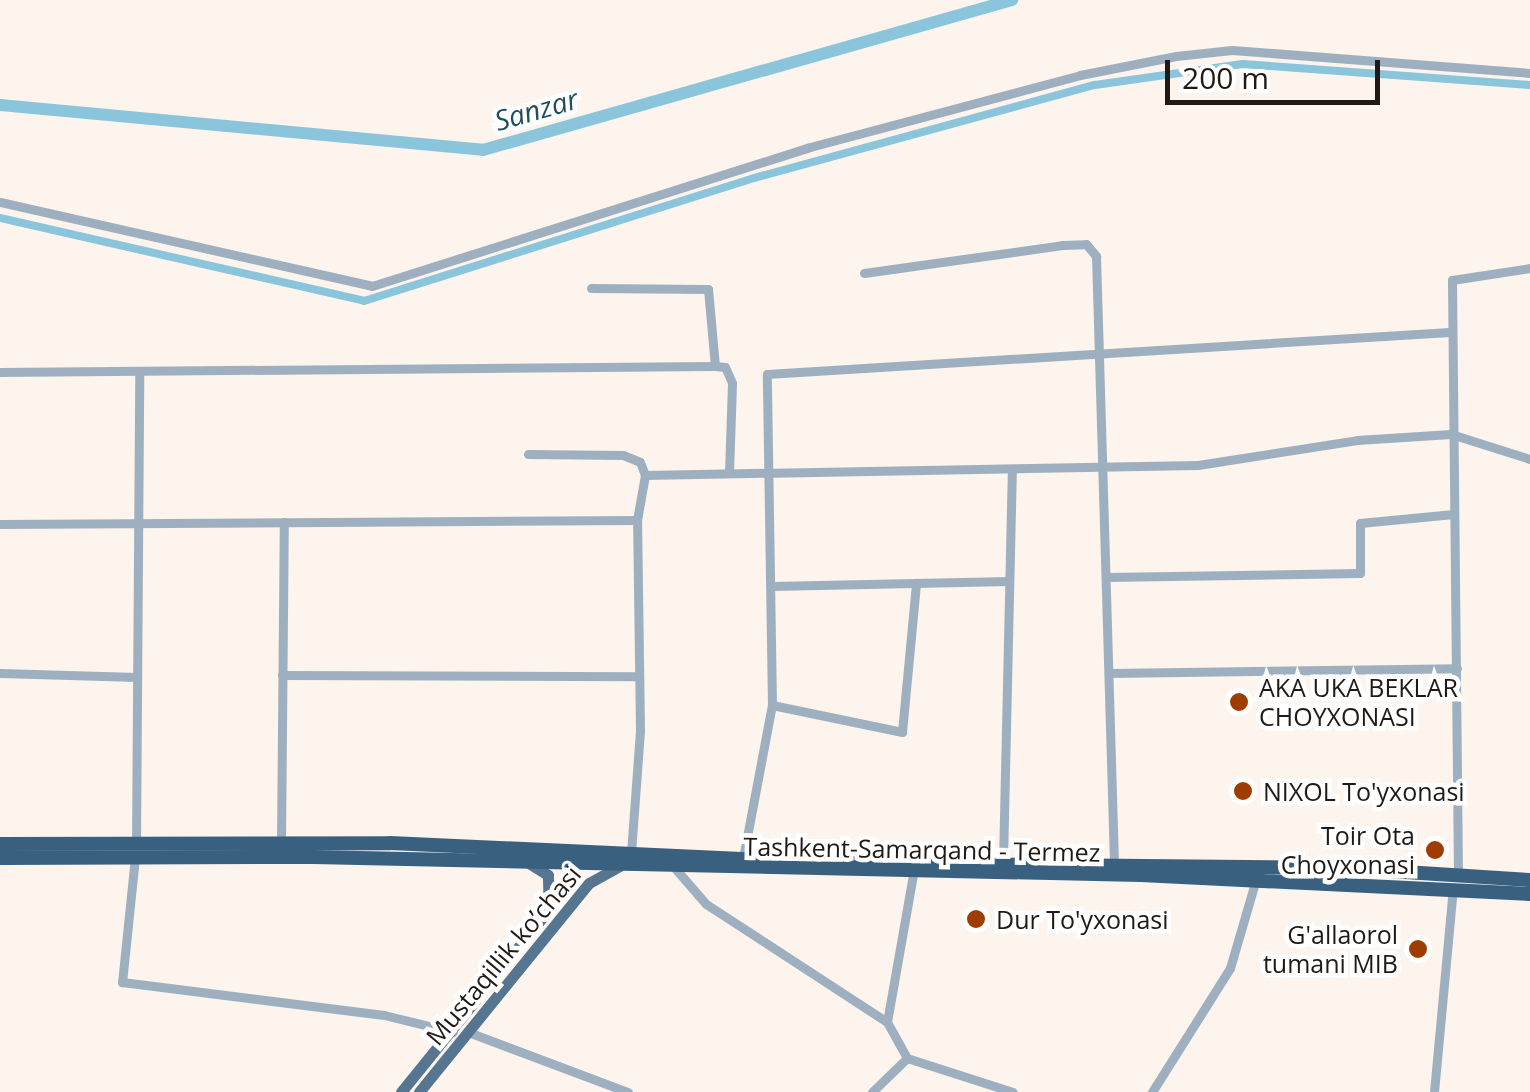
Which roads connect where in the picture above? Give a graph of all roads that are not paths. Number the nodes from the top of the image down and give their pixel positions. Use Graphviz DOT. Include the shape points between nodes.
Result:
graph roads {
  1 [pos="1530,73"];
  2 [pos="0,202"];
  3 [pos="1530,268"];
  4 [pos="864,273"];
  5 [pos="591,288"];
  6 [pos="1450,332"];
  7 [pos="1098,356"];
  8 [pos="715,366"];
  9 [pos="0,372"];
  10 [pos="138,373"];
  11 [pos="1450,434"];
  12 [pos="528,454"];
  13 [pos="1530,459"];
  14 [pos="1102,470"];
  15 [pos="1012,472"];
  16 [pos="728,473"];
  17 [pos="645,474"];
  18 [pos="768,474"];
  19 [pos="1454,514"];
  20 [pos="637,520"];
  21 [pos="284,522"];
  22 [pos="0,524"];
  23 [pos="139,524"];
  24 [pos="1106,577"];
  25 [pos="1009,581"];
  26 [pos="916,583"];
  27 [pos="772,586"];
  28 [pos="1457,668"];
  29 [pos="0,673"];
  30 [pos="1110,673"];
  31 [pos="282,674"];
  32 [pos="137,676"];
  33 [pos="639,676"];
  34 [pos="772,704"];
  35 [pos="0,844"];
  36 [pos="281,844"];
  37 [pos="135,851"];
  38 [pos="314,851"];
  39 [pos="0,858"];
  40 [pos="743,858"];
  41 [pos="633,859"];
  42 [pos="1003,861"];
  43 [pos="525,862"];
  44 [pos="1114,862"];
  45 [pos="673,866"];
  46 [pos="913,875"];
  47 [pos="1256,879"];
  48 [pos="1530,880"];
  49 [pos="1455,882"];
  50 [pos="1530,894"];
  51 [pos="887,1022"];
  52 [pos="461,1033"];
  53 [pos="907,1058"];
  54 [pos="402,1092"];
  55 [pos="419,1092"];
  56 [pos="628,1092"];
  57 [pos="872,1092"];
  58 [pos="1013,1092"];
  59 [pos="1152,1092"];
  60 [pos="1434,1092"];
  1 -- 2 [label="street" via="1232,50 1157,60 810,147 372,286"];
  3 -- 6 [label="street" via="1452,280"];
  4 -- 7 [label="street" via="1086,244 1096,256"];
  5 -- 8 [label="street" via="708,288"];
  6 -- 7 [label="street"];
  6 -- 11 [label="street"];
  7 -- 14 [label="street"];
  7 -- 18 [label="street" via="767,374"];
  8 -- 10 [label="street"];
  8 -- 16 [label="street" via="725,367 732,382"];
  9 -- 10 [label="street"];
  10 -- 23 [label="street"];
  11 -- 13 [label="street"];
  11 -- 14 [label="street"];
  11 -- 19 [label="street"];
  12 -- 17 [label="street" via="623,454 640,462"];
  14 -- 15 [label="street"];
  14 -- 24 [label="street"];
  15 -- 18 [label="street"];
  15 -- 25 [label="street"];
  16 -- 17 [label="street"];
  16 -- 18 [label="street"];
  17 -- 20 [label="street"];
  18 -- 27 [label="street"];
  19 -- 24 [label="street" via="1360,523 1360,573"];
  19 -- 28 [label="street"];
  20 -- 21 [label="street"];
  20 -- 33 [label="street"];
  21 -- 23 [label="street"];
  21 -- 31 [label="street"];
  22 -- 23 [label="street"];
  23 -- 32 [label="street"];
  24 -- 30 [label="street"];
  25 -- 26 [label="street"];
  25 -- 42 [label="street"];
  26 -- 27 [label="street"];
  26 -- 34 [label="street" via="902,732"];
  27 -- 34 [label="street"];
  28 -- 30 [label="street"];
  28 -- 49 [label="street"];
  29 -- 32 [label="street"];
  30 -- 44 [label="street"];
  31 -- 33 [label="street"];
  31 -- 36 [label="street"];
  32 -- 37 [label="street"];
  33 -- 41 [label="street"];
  34 -- 40 [label="street"];
  35 -- 37 [label="highway, Tashkent-Samarqand - Termez"];
  36 -- 37 [label="highway, Tashkent-Samarqand - Termez"];
  36 -- 38 [label="highway, Tashkent-Samarqand - Termez"];
  37 -- 38 [label="highway, Tashkent-Samarqand - Termez"];
  37 -- 39 [label="highway, Tashkent-Samarqand - Termez"];
  37 -- 52 [label="street" via="122,982 364,1012"];
  38 -- 41 [label="highway, Tashkent-Samarqand - Termez"];
  38 -- 43 [label="highway, Tashkent-Samarqand - Termez"];
  40 -- 41 [label="highway, Tashkent-Samarqand - Termez"];
  40 -- 42 [label="highway, Tashkent-Samarqand - Termez"];
  41 -- 43 [label="highway, Tashkent-Samarqand - Termez"];
  41 -- 45 [label="highway, Tashkent-Samarqand - Termez"];
  41 -- 52 [label="main road, Mustaqillik ko’chasi" via="589,884"];
  42 -- 44 [label="highway, Tashkent-Samarqand - Termez"];
  43 -- 52 [label="main road, Mustaqillik ko’chasi" via="548,874 549,909"];
  44 -- 49 [label="highway, Tashkent-Samarqand - Termez"];
  45 -- 46 [label="highway, Tashkent-Samarqand - Termez"];
  45 -- 51 [label="street" via="706,904"];
  46 -- 47 [label="highway, Tashkent-Samarqand - Termez"];
  46 -- 51 [label="street"];
  47 -- 49 [label="highway, Tashkent-Samarqand - Termez"];
  47 -- 59 [label="street" via="1230,968"];
  48 -- 49 [label="highway, Tashkent-Samarqand - Termez"];
  49 -- 50 [label="highway, Tashkent-Samarqand - Termez"];
  49 -- 60 [label="street"];
  51 -- 53 [label="street"];
  52 -- 54 [label="main road, Mustaqillik ko’chasi"];
  52 -- 55 [label="main road, Mustaqillik ko’chasi"];
  52 -- 56 [label="street"];
  53 -- 57 [label="street"];
  53 -- 58 [label="street"];
}
